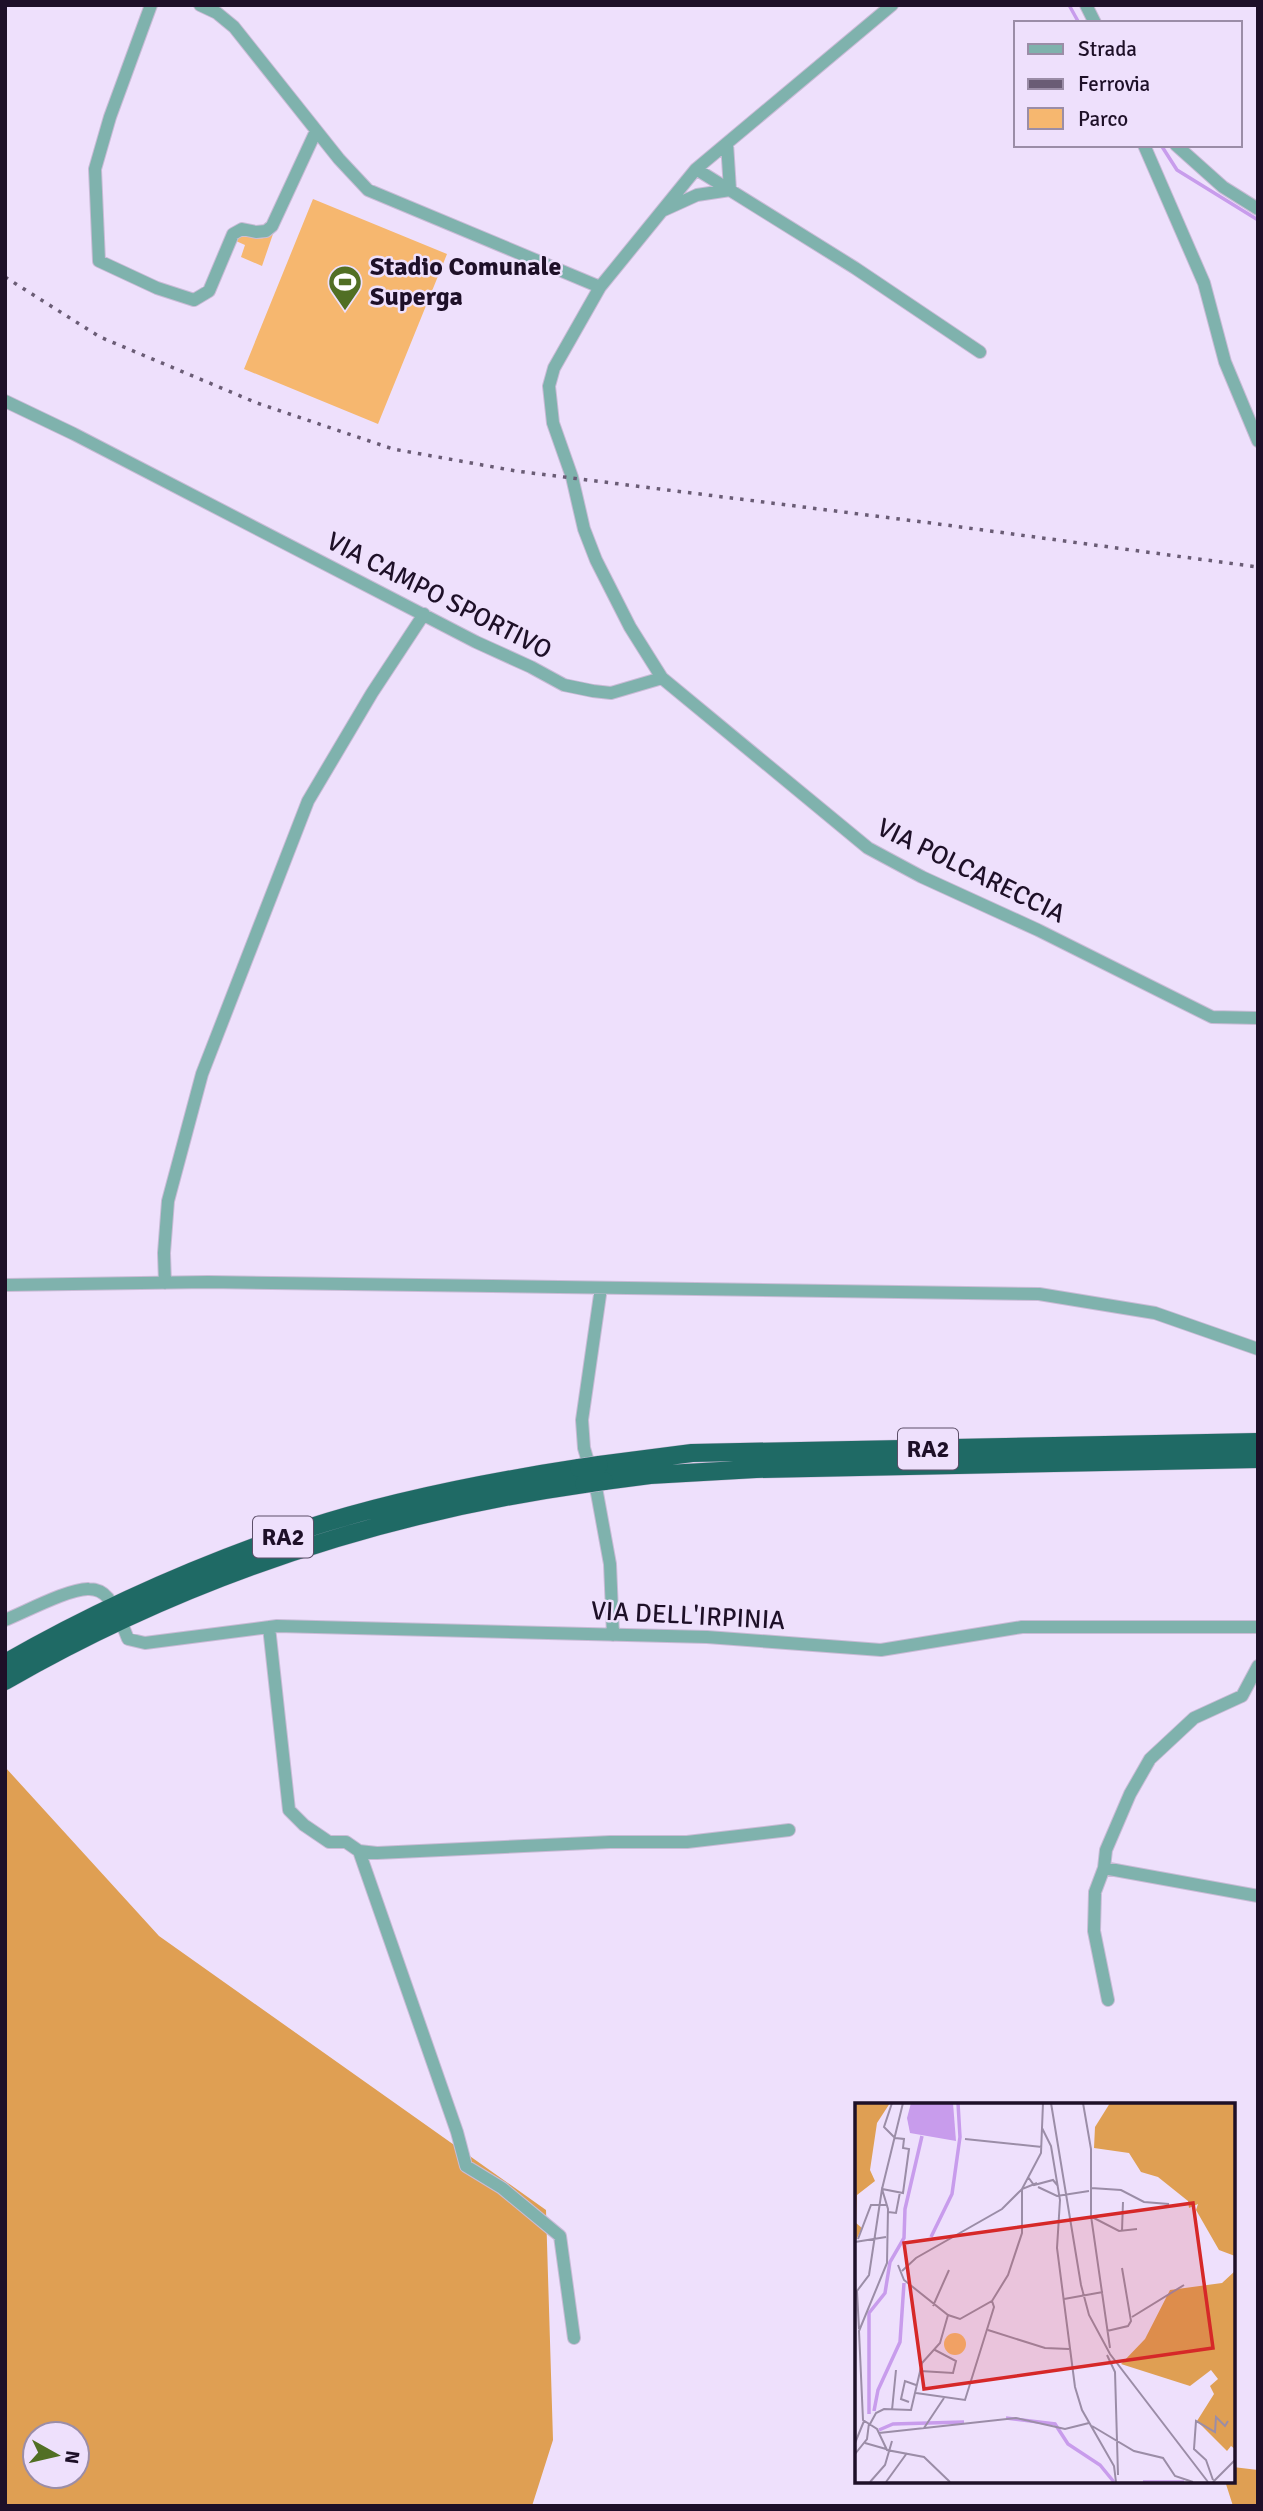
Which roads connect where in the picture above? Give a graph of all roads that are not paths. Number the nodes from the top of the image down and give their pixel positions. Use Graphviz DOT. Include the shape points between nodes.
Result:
graph roads {
  1 [pos="151,5"];
  2 [pos="200,5"];
  3 [pos="892,5"];
  4 [pos="1086,5"];
  5 [pos="1095,21"];
  6 [pos="316,131"];
  7 [pos="727,143"];
  8 [pos="1145,147"];
  9 [pos="1178,147"];
  10 [pos="696,169"];
  11 [pos="730,190"];
  12 [pos="1258,209"];
  13 [pos="660,212"];
  14 [pos="600,287"];
  15 [pos="980,352"];
  16 [pos="5,401"];
  17 [pos="1258,441"];
  18 [pos="424,614"];
  19 [pos="662,678"];
  20 [pos="1258,1018"];
  21 [pos="165,1283"];
  22 [pos="5,1285"];
  23 [pos="601,1288"];
  24 [pos="1258,1349"];
  25 [pos="1258,1442"];
  26 [pos="1258,1459"];
  27 [pos="601,1473"];
  28 [pos="582,1476"];
  29 [pos="108,1598"];
  30 [pos="5,1620"];
  31 [pos="269,1627"];
  32 [pos="1258,1627"];
  33 [pos="124,1629"];
  34 [pos="613,1635"];
  35 [pos="5,1663"];
  36 [pos="1258,1666"];
  37 [pos="5,1681"];
  38 [pos="789,1830"];
  39 [pos="359,1851"];
  40 [pos="1104,1868"];
  41 [pos="1258,1896"];
  42 [pos="1108,2000"];
  43 [pos="574,2337"];
  1 -- 6 [label="street" via="95,169 99,261 194,300 209,291 233,234 242,229 266,231 272,226"];
  2 -- 6 [label="street" via="234,27"];
  3 -- 7 [label="street"];
  4 -- 5 [label="street"];
  6 -- 14 [label="street" via="368,190"];
  7 -- 10 [label="street"];
  7 -- 11 [label="street"];
  8 -- 17 [label="street" via="1195,259 1225,362"];
  9 -- 12 [label="street" via="1223,187"];
  10 -- 11 [label="street"];
  10 -- 13 [label="street"];
  11 -- 13 [label="street" via="697,194"];
  11 -- 15 [label="street"];
  13 -- 14 [label="street"];
  14 -- 19 [label="street" via="554,368 548,386 553,423 596,560"];
  16 -- 18 [label="street, VIA CAMPO SPORTIVO"];
  18 -- 19 [label="street, VIA CAMPO SPORTIVO" via="564,685 611,694"];
  18 -- 21 [label="street" via="308,801 202,1074 169,1201"];
  19 -- 20 [label="street, VIA POLCARECCIA" via="868,848 1212,1017"];
  21 -- 22 [label="street"];
  21 -- 23 [label="street"];
  23 -- 24 [label="street" via="1039,1294 1155,1313"];
  23 -- 34 [label="street" via="582,1420 610,1564"];
  25 -- 27 [label="highway, RA2" via="692,1453"];
  26 -- 27 [label="highway, RA2"];
  27 -- 28 [label="highway, RA2, bridge"];
  28 -- 35 [label="highway, RA2" via="432,1494 307,1529 148,1590"];
  28 -- 37 [label="highway, RA2" via="292,1552 117,1621"];
  29 -- 30 [label="street" via="102,1591 88,1588"];
  31 -- 33 [label="street, VIA DELL'IRPINIA" via="145,1643 128,1639"];
  31 -- 34 [label="street, VIA DELL'IRPINIA"];
  31 -- 39 [label="street" via="289,1810 329,1842 346,1842"];
  32 -- 34 [label="street, VIA DELL'IRPINIA" via="1022,1626 881,1650"];
  36 -- 40 [label="street" via="1242,1696 1194,1718 1150,1759 1106,1850"];
  38 -- 39 [label="street" via="687,1842"];
  39 -- 43 [label="street" via="466,2166 502,2188 561,2236"];
  40 -- 41 [label="street"];
  40 -- 42 [label="street" via="1095,1892 1094,1931"];
}
